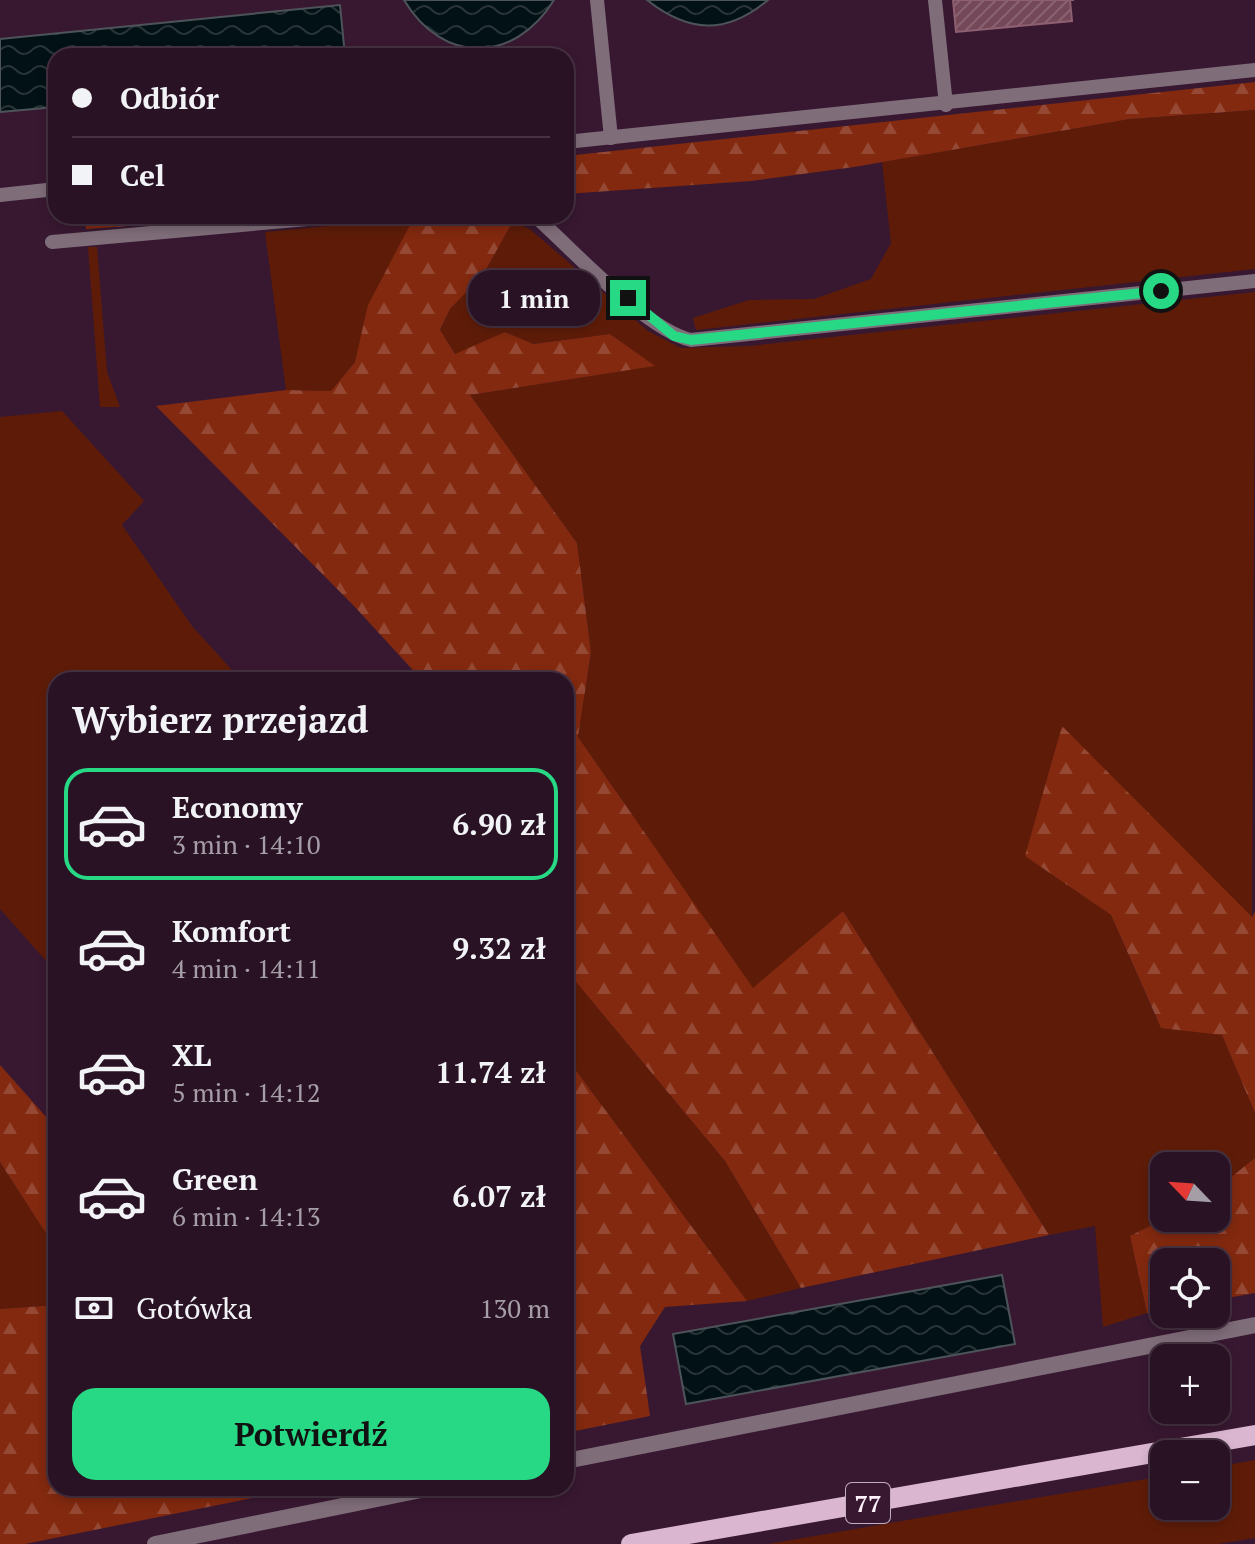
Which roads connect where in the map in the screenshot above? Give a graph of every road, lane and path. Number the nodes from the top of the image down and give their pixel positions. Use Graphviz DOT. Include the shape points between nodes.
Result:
graph roads {
  1 [pos="597,0"];
  2 [pos="935,0"];
  3 [pos="1255,70"];
  4 [pos="946,105"];
  5 [pos="611,138"];
  6 [pos="574,141"];
  7 [pos="48,190"];
  8 [pos="0,195"];
  9 [pos="252,224"];
  10 [pos="544,224"];
  11 [pos="52,242"];
  12 [pos="1255,281"];
  13 [pos="1255,1325"];
  14 [pos="1255,1435"];
  15 [pos="574,1459"];
  16 [pos="392,1496"];
  17 [pos="155,1544"];
  18 [pos="631,1544"];
  1 -- 5 [label="lane"];
  2 -- 4 [label="lane"];
  3 -- 4 [label="lane"];
  4 -- 5 [label="lane"];
  5 -- 6 [label="lane"];
  7 -- 8 [label="lane"];
  9 -- 11 [label="lane"];
  10 -- 12 [label="lane" via="651,319 674,336 691,340"];
  13 -- 15 [label="street"];
  14 -- 18 [label="main road, 77"];
  16 -- 17 [label="street"];
}
